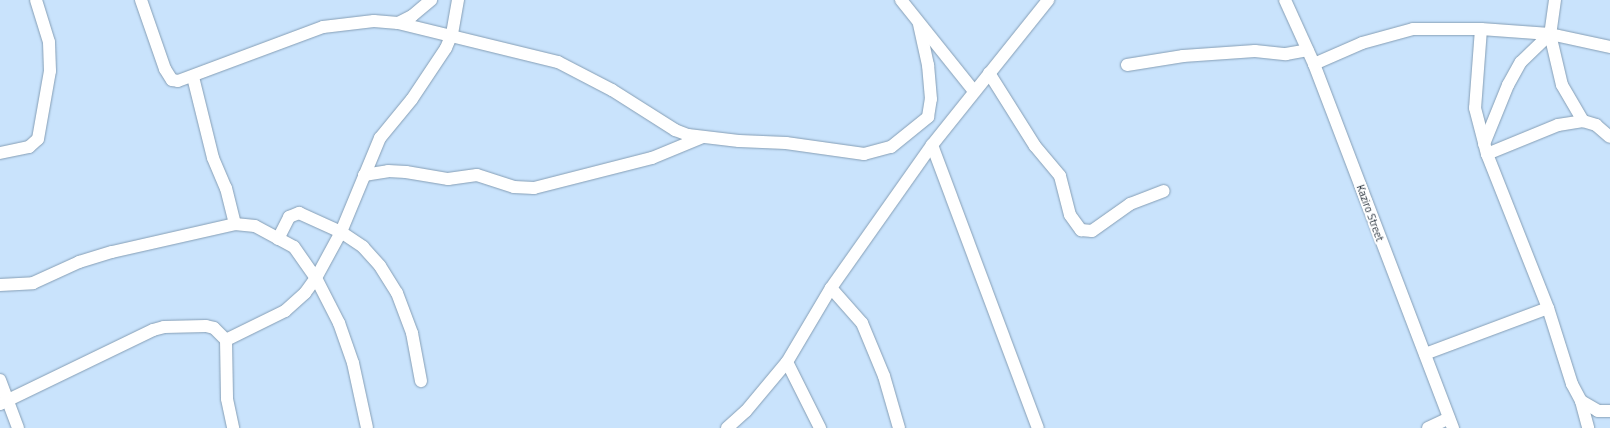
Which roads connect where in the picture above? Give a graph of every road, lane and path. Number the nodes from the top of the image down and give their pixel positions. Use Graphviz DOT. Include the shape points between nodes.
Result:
graph roads {
  1 [pos="36,0"];
  2 [pos="141,0"];
  3 [pos="431,0"];
  4 [pos="458,0"];
  5 [pos="901,0"];
  6 [pos="1048,0"];
  7 [pos="1285,0"];
  8 [pos="1555,0"];
  9 [pos="398,23"];
  10 [pos="919,24"];
  11 [pos="1480,29"];
  12 [pos="452,34"];
  13 [pos="1550,34"];
  14 [pos="1610,47"];
  15 [pos="1308,50"];
  16 [pos="1314,64"];
  17 [pos="1127,65"];
  18 [pos="988,73"];
  19 [pos="193,77"];
  20 [pos="974,91"];
  21 [pos="1583,121"];
  22 [pos="703,137"];
  23 [pos="1610,137"];
  24 [pos="932,145"];
  25 [pos="1486,149"];
  26 [pos="0,153"];
  27 [pos="364,175"];
  28 [pos="1164,191"];
  29 [pos="235,224"];
  30 [pos="342,232"];
  31 [pos="278,238"];
  32 [pos="316,278"];
  33 [pos="0,285"];
  34 [pos="831,288"];
  35 [pos="1548,308"];
  36 [pos="226,340"];
  37 [pos="1425,354"];
  38 [pos="787,362"];
  39 [pos="0,380"];
  40 [pos="421,381"];
  41 [pos="4,401"];
  42 [pos="1581,401"];
  43 [pos="1610,411"];
  44 [pos="1451,423"];
  45 [pos="18,428"];
  46 [pos="233,428"];
  47 [pos="367,428"];
  48 [pos="727,428"];
  49 [pos="820,428"];
  50 [pos="899,428"];
  51 [pos="1038,428"];
  52 [pos="1428,428"];
  53 [pos="1588,428"];
  1 -- 26 [label="street" via="49,42 50,71 38,139 29,147"];
  2 -- 19 [label="street" via="167,73 172,80 178,81"];
  3 -- 9 [label="street" via="412,16"];
  4 -- 12 [label="street"];
  5 -- 10 [label="street"];
  6 -- 18 [label="street"];
  7 -- 15 [label="street, Kaziro Street"];
  8 -- 13 [label="street"];
  9 -- 12 [label="street"];
  9 -- 19 [label="street" via="374,20 323,27 283,40"];
  10 -- 20 [label="street"];
  10 -- 22 [label="street" via="930,92 928,116 891,147 876,153 850,154 786,143"];
  11 -- 13 [label="street"];
  11 -- 16 [label="street" via="1413,29 1362,43"];
  11 -- 25 [label="street" via="1475,108"];
  12 -- 22 [label="street" via="566,64 675,130"];
  12 -- 27 [label="street" via="446,48 412,99 380,138"];
  13 -- 14 [label="street"];
  13 -- 21 [label="street" via="1562,86"];
  13 -- 25 [label="street" via="1521,62 1508,85"];
  15 -- 16 [label="street, Kaziro Street"];
  15 -- 17 [label="street" via="1286,54 1255,51 1182,56"];
  16 -- 37 [label="street, Kaziro Street"];
  18 -- 20 [label="street"];
  18 -- 28 [label="street" via="1035,146 1060,176 1070,215 1081,230 1092,231 1130,204"];
  19 -- 29 [label="street" via="213,158 226,188"];
  20 -- 24 [label="street"];
  21 -- 23 [label="street" via="1596,125"];
  21 -- 25 [label="street" via="1558,125"];
  22 -- 27 [label="street" via="652,158 534,188 514,187 477,174 448,179 400,172"];
  24 -- 34 [label="street"];
  24 -- 51 [label="street"];
  25 -- 35 [label="street"];
  27 -- 30 [label="street"];
  29 -- 31 [label="street" via="249,224"];
  29 -- 33 [label="street" via="112,252 78,262 33,283"];
  30 -- 31 [label="street" via="299,213 289,217"];
  30 -- 32 [label="street"];
  30 -- 40 [label="street" via="363,247 380,266 397,293 412,333"];
  31 -- 32 [label="street" via="294,247"];
  32 -- 36 [label="street" via="305,293 285,311"];
  32 -- 47 [label="street" via="339,323 348,349"];
  34 -- 38 [label="street"];
  34 -- 50 [label="street" via="862,323 884,376"];
  35 -- 37 [label="street"];
  35 -- 42 [label="street" via="1572,384"];
  36 -- 41 [label="street" via="214,328 206,326 164,327"];
  36 -- 46 [label="street" via="227,400"];
  37 -- 44 [label="street, Kaziro Street"];
  38 -- 48 [label="street" via="746,411"];
  38 -- 49 [label="street"];
  39 -- 41 [label="street"];
  41 -- 45 [label="street"];
  42 -- 43 [label="street" via="1598,411"];
  42 -- 53 [label="street"];
  44 -- 52 [label="street"];
}
